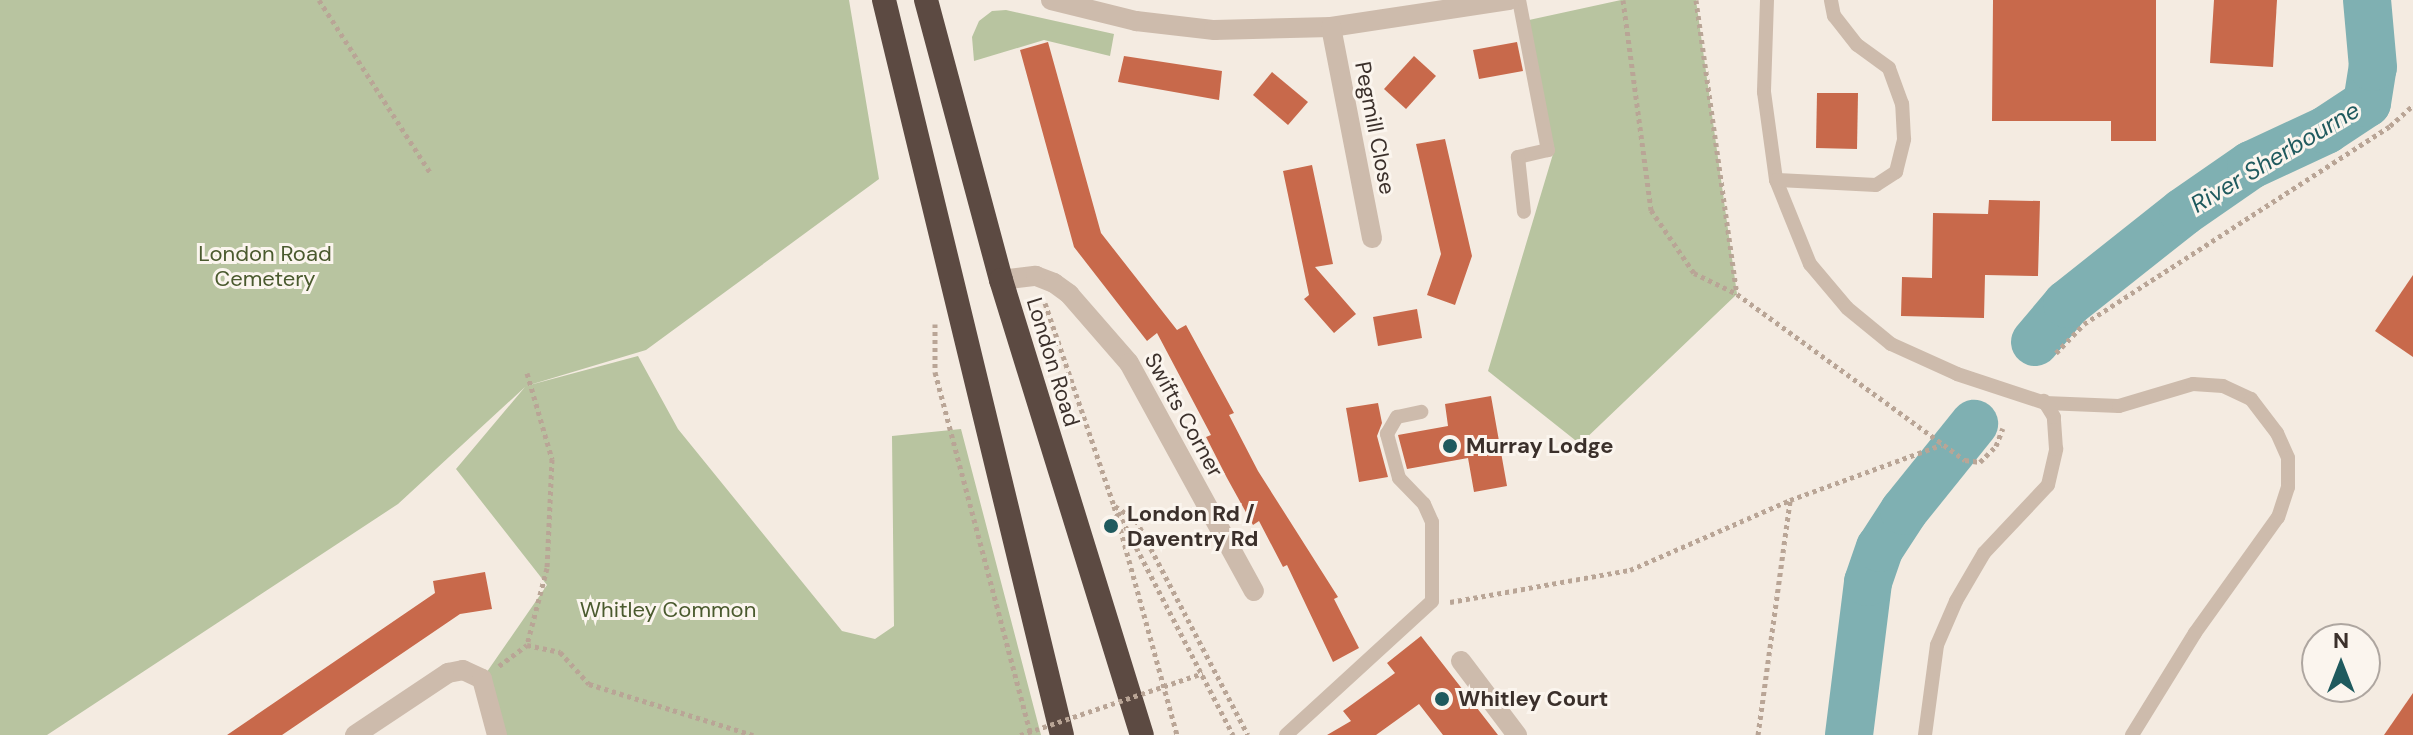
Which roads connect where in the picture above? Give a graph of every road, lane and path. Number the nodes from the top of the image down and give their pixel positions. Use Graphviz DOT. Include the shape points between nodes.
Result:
graph roads {
  1 [pos="319,0"];
  2 [pos="884,0"];
  3 [pos="926,0"];
  4 [pos="1051,0"];
  5 [pos="1510,0"];
  6 [pos="1519,0"];
  7 [pos="1623,0"];
  8 [pos="1696,0"];
  9 [pos="1767,0"];
  10 [pos="1831,0"];
  11 [pos="1331,27"];
  12 [pos="2413,105"];
  13 [pos="430,172"];
  14 [pos="1776,180"];
  15 [pos="1524,212"];
  16 [pos="1372,238"];
  17 [pos="1044,278"];
  18 [pos="1001,280"];
  19 [pos="1737,294"];
  20 [pos="935,309"];
  21 [pos="2056,353"];
  22 [pos="527,373"];
  23 [pos="2044,402"];
  24 [pos="1421,412"];
  25 [pos="2003,428"];
  26 [pos="1942,444"];
  27 [pos="1790,500"];
  28 [pos="1114,506"];
  29 [pos="1254,591"];
  30 [pos="1432,601"];
  31 [pos="527,645"];
  32 [pos="1461,661"];
  33 [pos="1203,673"];
  34 [pos="479,678"];
  35 [pos="355,735"];
  36 [pos="497,735"];
  37 [pos="753,735"];
  38 [pos="1020,735"];
  39 [pos="1031,735"];
  40 [pos="1062,735"];
  41 [pos="1142,735"];
  42 [pos="1177,735"];
  43 [pos="1233,735"];
  44 [pos="1248,735"];
  45 [pos="1286,735"];
  46 [pos="1517,735"];
  47 [pos="1758,735"];
  48 [pos="1925,735"];
  49 [pos="2132,735"];
  1 -- 13 [label="path"];
  2 -- 40 [label="highway"];
  3 -- 18 [label="highway, London Road"];
  4 -- 11 [label="street" via="1136,21 1214,30"];
  5 -- 11 [label="street"];
  6 -- 15 [label="lane" via="1548,150 1518,157"];
  7 -- 19 [label="path" via="1651,210 1694,273"];
  8 -- 19 [label="path"];
  9 -- 14 [label="lane" via="1764,92"];
  10 -- 14 [label="lane" via="1834,16 1857,45 1889,68 1902,104 1904,139 1896,172 1876,185"];
  11 -- 16 [label="street, Pegmill Close"];
  12 -- 21 [label="path" via="2390,126 2084,324"];
  14 -- 23 [label="lane" via="1810,264 1847,308 1891,344 1957,374"];
  17 -- 18 [label="street"];
  17 -- 28 [label="path" via="1046,317"];
  17 -- 29 [label="street, Swifts Corner" via="1069,294 1129,363"];
  18 -- 41 [label="highway, London Road"];
  19 -- 26 [label="path"];
  20 -- 39 [label="path" via="935,372"];
  22 -- 31 [label="path" via="552,459 547,568"];
  23 -- 48 [label="lane" via="2054,417 2056,449 2048,485 1984,553 1956,601 1937,645"];
  23 -- 49 [label="lane" via="2092,409 2144,402 2193,384 2223,386 2251,399 2288,458 2288,487 2278,517 2195,633"];
  24 -- 30 [label="lane" via="1397,417 1387,434 1399,478 1424,504 1432,522"];
  25 -- 26 [label="path" via="1996,446 1980,462 1965,460"];
  26 -- 27 [label="path"];
  27 -- 30 [label="path" via="1630,570 1456,602"];
  27 -- 47 [label="path"];
  28 -- 33 [label="path"];
  28 -- 42 [label="path"];
  28 -- 44 [label="path" via="1136,520"];
  30 -- 45 [label="lane"];
  31 -- 34 [label="path"];
  31 -- 37 [label="path" via="560,652 589,684"];
  32 -- 46 [label="street"];
  33 -- 38 [label="path, bridge"];
  33 -- 43 [label="path"];
  34 -- 35 [label="street" via="448,673"];
  34 -- 36 [label="street"];
}
